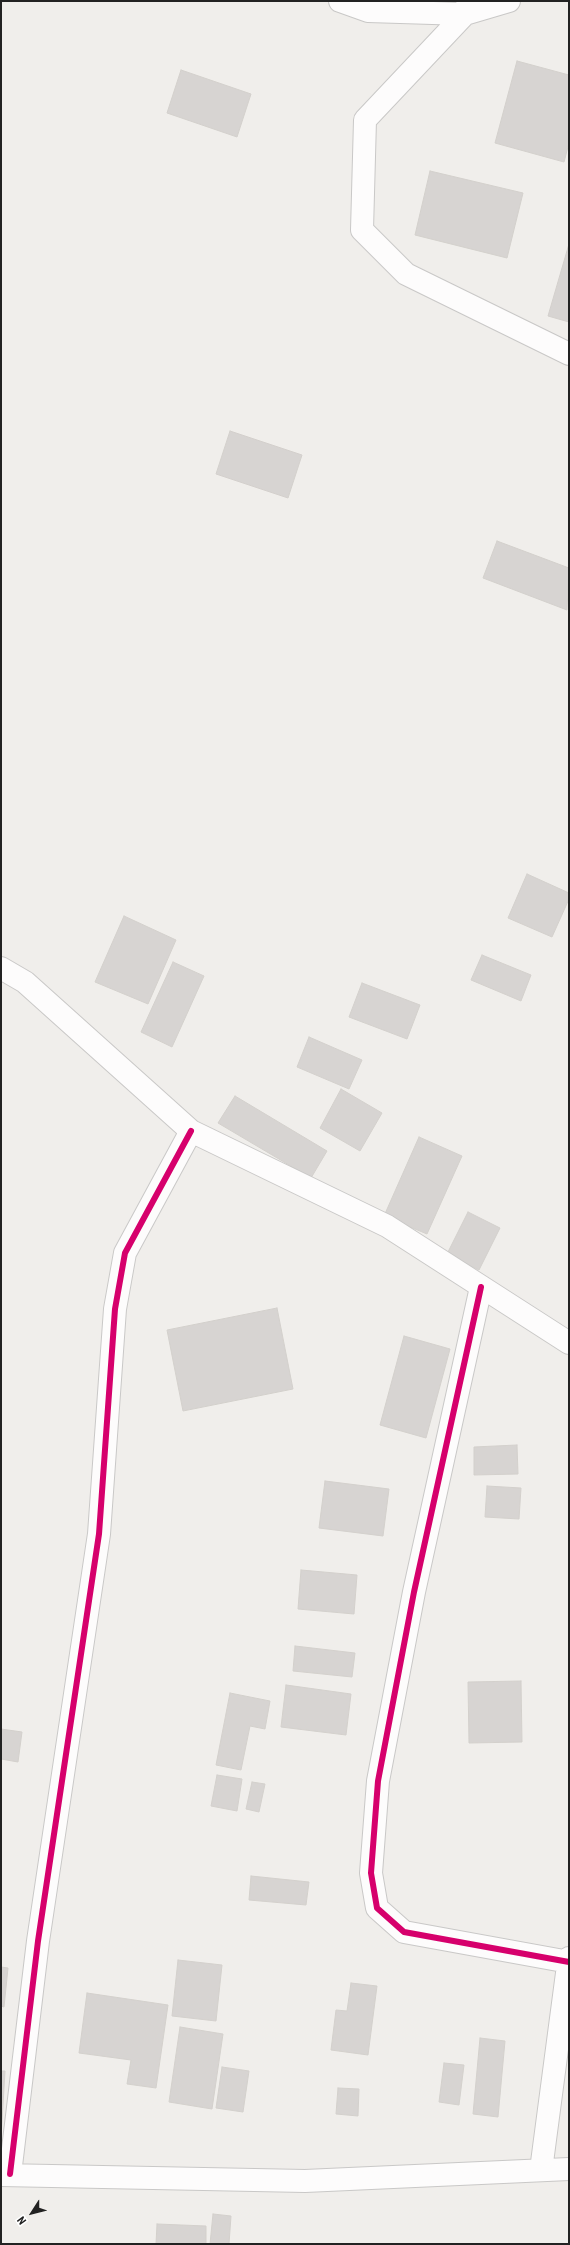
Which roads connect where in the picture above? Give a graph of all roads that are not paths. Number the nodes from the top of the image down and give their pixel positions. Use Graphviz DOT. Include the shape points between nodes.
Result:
graph roads {
  1 [pos="340,1"];
  2 [pos="509,1"];
  3 [pos="467,8"];
  4 [pos="569,354"];
  5 [pos="1,968"];
  6 [pos="191,1131"];
  7 [pos="481,1287"];
  8 [pos="569,1344"];
  9 [pos="569,1958"];
  10 [pos="569,1962"];
  11 [pos="569,2169"];
  12 [pos="541,2170"];
  13 [pos="6,2175"];
  1 -- 3 [label="street" via="368,11"];
  2 -- 3 [label="street"];
  3 -- 4 [label="street" via="365,120 362,230 406,274"];
  5 -- 6 [label="street" via="26,982"];
  6 -- 7 [label="street" via="387,1226"];
  6 -- 13 [label="street" via="125,1253 116,1302 99,1534"];
  7 -- 8 [label="street"];
  7 -- 10 [label="street" via="414,1592 378,1780 372,1873 378,1908 404,1932"];
  9 -- 10 [label="street"];
  10 -- 12 [label="street"];
  11 -- 12 [label="street"];
  12 -- 13 [label="street" via="305,2181"];
}
